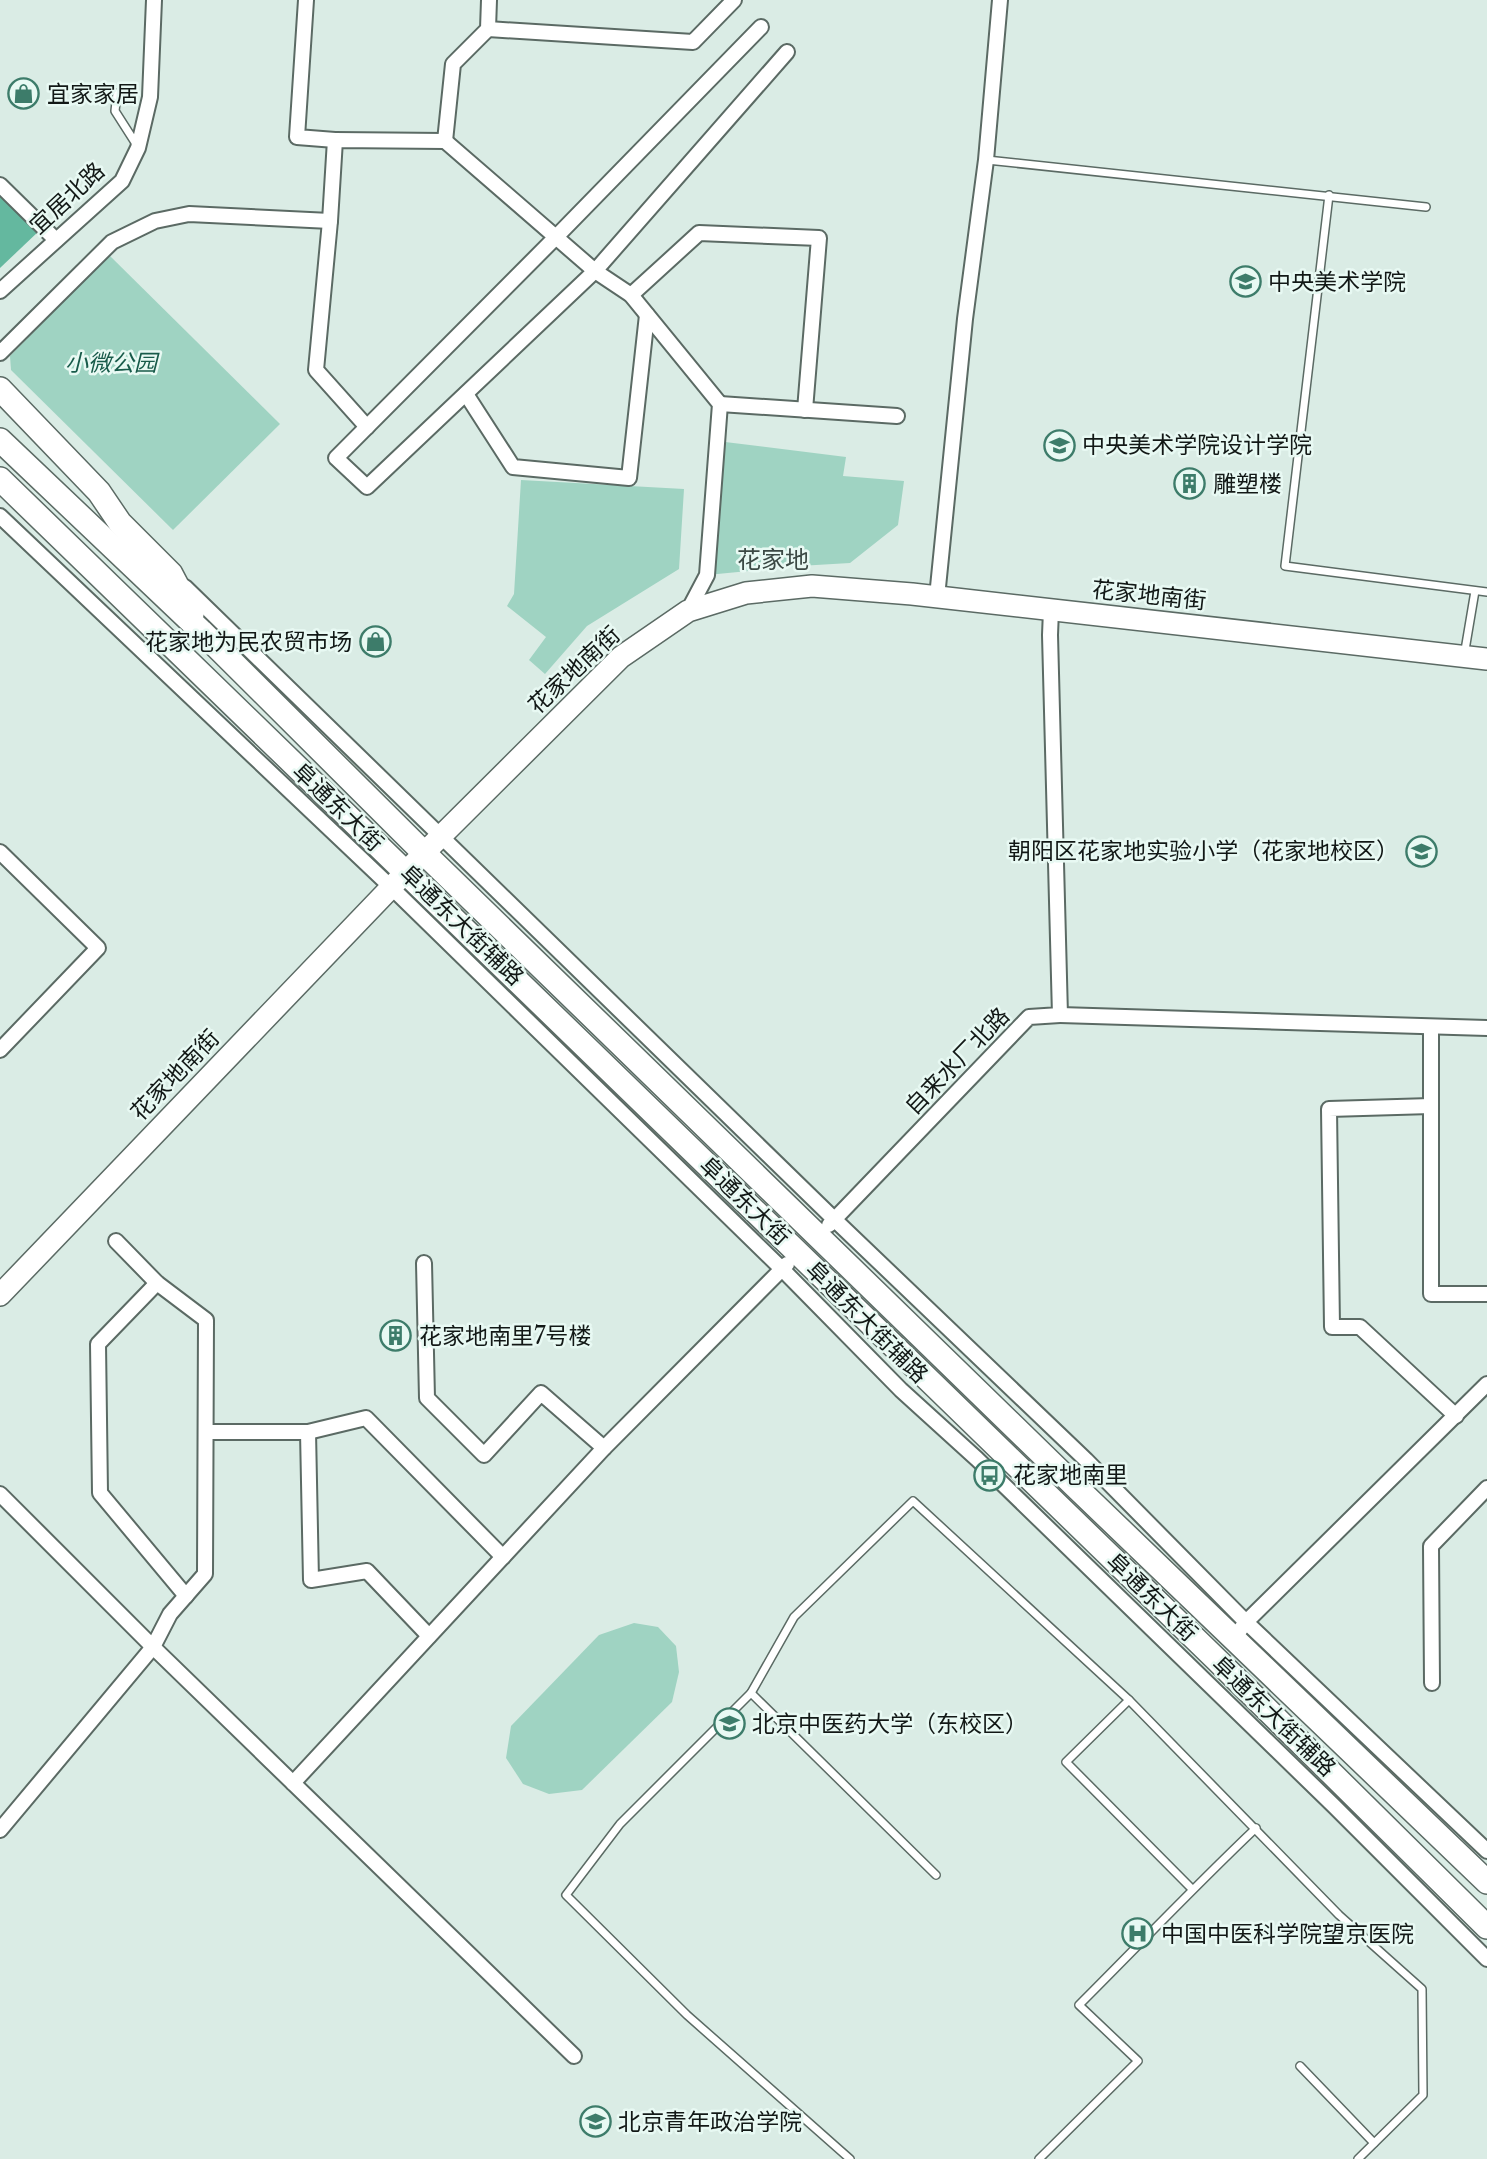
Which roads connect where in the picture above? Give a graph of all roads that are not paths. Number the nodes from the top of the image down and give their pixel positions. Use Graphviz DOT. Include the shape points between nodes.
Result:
graph roads {
  1 [pos="154,0"];
  2 [pos="306,0"];
  3 [pos="489,0"];
  4 [pos="734,0"];
  5 [pos="1000,0"];
  6 [pos="761,27"];
  7 [pos="488,29"];
  8 [pos="786,52"];
  9 [pos="117,93"];
  10 [pos="335,140"];
  11 [pos="445,141"];
  12 [pos="138,148"];
  13 [pos="986,160"];
  14 [pos="0,185"];
  15 [pos="1329,195"];
  16 [pos="1426,207"];
  17 [pos="330,221"];
  18 [pos="556,237"];
  19 [pos="56,240"];
  20 [pos="595,271"];
  21 [pos="0,291"];
  22 [pos="631,295"];
  23 [pos="647,315"];
  24 [pos="0,354"];
  25 [pos="0,389"];
  26 [pos="466,394"];
  27 [pos="720,404"];
  28 [pos="805,410"];
  29 [pos="897,416"];
  30 [pos="367,427"];
  31 [pos="0,440"];
  32 [pos="0,480"];
  33 [pos="0,491"];
  34 [pos="0,516"];
  35 [pos="44,520"];
  36 [pos="171,574"];
  37 [pos="1475,591"];
  38 [pos="1487,592"];
  39 [pos="937,597"];
  40 [pos="1051,610"];
  41 [pos="688,611"];
  42 [pos="201,631"];
  43 [pos="1464,657"];
  44 [pos="1487,659"];
  45 [pos="441,837"];
  46 [pos="0,852"];
  47 [pos="424,853"];
  48 [pos="399,880"];
  49 [pos="1060,1015"];
  50 [pos="1431,1027"];
  51 [pos="1487,1028"];
  52 [pos="0,1050"];
  53 [pos="1431,1106"];
  54 [pos="835,1220"];
  55 [pos="818,1236"];
  56 [pos="116,1241"];
  57 [pos="798,1253"];
  58 [pos="424,1263"];
  59 [pos="782,1269"];
  60 [pos="157,1283"];
  61 [pos="1487,1294"];
  62 [pos="0,1295"];
  63 [pos="1487,1384"];
  64 [pos="1456,1416"];
  65 [pos="206,1432"];
  66 [pos="308,1433"];
  67 [pos="604,1448"];
  68 [pos="1487,1488"];
  69 [pos="0,1494"];
  70 [pos="503,1557"];
  71 [pos="186,1596"];
  72 [pos="1240,1630"];
  73 [pos="429,1636"];
  74 [pos="153,1647"];
  75 [pos="1432,1683"];
  76 [pos="751,1693"];
  77 [pos="1129,1700"];
  78 [pos="293,1783"];
  79 [pos="1256,1828"];
  80 [pos="0,1830"];
  81 [pos="1487,1851"];
  82 [pos="936,1875"];
  83 [pos="1487,1882"];
  84 [pos="1192,1889"];
  85 [pos="1487,1927"];
  86 [pos="1487,1959"];
  87 [pos="574,2056"];
  88 [pos="1300,2066"];
  89 [pos="1374,2143"];
  90 [pos="850,2159"];
  91 [pos="1039,2159"];
  92 [pos="1358,2159"];
  1 -- 12 [label="street, 宜居北路" via="150,97"];
  2 -- 10 [label="street" via="296,137"];
  3 -- 7 [label="street"];
  4 -- 7 [label="street" via="693,41"];
  5 -- 13 [label="street"];
  6 -- 18 [label="street"];
  7 -- 11 [label="street" via="453,64"];
  8 -- 20 [label="street"];
  9 -- 12 [label="lane" via="115,111"];
  10 -- 11 [label="street"];
  10 -- 17 [label="street"];
  11 -- 18 [label="street"];
  12 -- 19 [label="street, 宜居北路" via="122,181"];
  13 -- 15 [label="lane"];
  13 -- 39 [label="street"];
  14 -- 19 [label="street"];
  15 -- 16 [label="lane"];
  15 -- 37 [label="lane" via="1285,566"];
  17 -- 24 [label="street" via="189,214 155,221 112,242"];
  17 -- 30 [label="street" via="316,370"];
  18 -- 20 [label="street"];
  18 -- 30 [label="street"];
  19 -- 21 [label="street, 宜居北路"];
  20 -- 22 [label="street"];
  20 -- 26 [label="street"];
  22 -- 23 [label="street"];
  22 -- 28 [label="street" via="699,233 819,238"];
  23 -- 26 [label="street" via="629,478 513,467"];
  23 -- 27 [label="street"];
  25 -- 36 [label="main road"];
  26 -- 30 [label="street" via="367,488 336,458"];
  27 -- 28 [label="street"];
  27 -- 41 [label="street" via="707,575"];
  28 -- 29 [label="street"];
  31 -- 42 [label="main road, 阜通东大街"];
  32 -- 35 [label="main road, 阜通东大街"];
  33 -- 35 [label="main road"];
  34 -- 48 [label="street, 阜通东大街辅路"];
  35 -- 48 [label="main road, 阜通东大街"];
  36 -- 42 [label="main road"];
  36 -- 45 [label="street"];
  37 -- 38 [label="lane"];
  37 -- 43 [label="lane"];
  39 -- 40 [label="street, 花家地南街"];
  39 -- 41 [label="street, 花家地南街" via="812,586 746,593"];
  40 -- 43 [label="street, 花家地南街"];
  40 -- 49 [label="street"];
  41 -- 45 [label="street, 花家地南街" via="621,657"];
  42 -- 47 [label="main road, 阜通东大街"];
  43 -- 44 [label="street, 花家地南街"];
  45 -- 47 [label="street, 花家地南街"];
  45 -- 54 [label="street"];
  46 -- 52 [label="street" via="98,948"];
  47 -- 48 [label="street, 花家地南街"];
  47 -- 55 [label="main road, 阜通东大街"];
  48 -- 57 [label="main road, 阜通东大街"];
  48 -- 59 [label="street, 阜通东大街辅路"];
  48 -- 62 [label="street, 花家地南街"];
  49 -- 50 [label="street, 自来水厂北路"];
  49 -- 54 [label="street, 自来水厂北路" via="1030,1017"];
  50 -- 51 [label="street, 自来水厂北路"];
  50 -- 53 [label="street"];
  53 -- 61 [label="street" via="1431,1294"];
  53 -- 64 [label="street" via="1329,1109 1332,1327 1360,1327"];
  54 -- 55 [label="street, 自来水厂北路"];
  54 -- 72 [label="street" via="1086,1460"];
  55 -- 72 [label="main road, 阜通东大街"];
  56 -- 60 [label="street"];
  57 -- 59 [label="street"];
  57 -- 85 [label="main road, 阜通东大街"];
  58 -- 67 [label="street" via="428,1398 484,1455 541,1393"];
  59 -- 67 [label="street"];
  59 -- 86 [label="street, 阜通东大街辅路"];
  60 -- 65 [label="street" via="206,1320"];
  60 -- 71 [label="street" via="98,1344 100,1493"];
  63 -- 64 [label="street"];
  64 -- 72 [label="street"];
  65 -- 66 [label="street"];
  65 -- 71 [label="street" via="205,1574"];
  66 -- 70 [label="street" via="366,1418"];
  66 -- 73 [label="street" via="311,1580 367,1571"];
  67 -- 70 [label="street"];
  68 -- 75 [label="street" via="1431,1546"];
  69 -- 74 [label="street"];
  70 -- 73 [label="street"];
  71 -- 74 [label="street" via="170,1614"];
  72 -- 81 [label="street"];
  72 -- 83 [label="main road, 阜通东大街"];
  73 -- 78 [label="street"];
  74 -- 78 [label="street"];
  74 -- 80 [label="street"];
  76 -- 77 [label="lane" via="794,1617 913,1501"];
  76 -- 82 [label="lane"];
  76 -- 90 [label="lane" via="620,1824 566,1895 687,2015"];
  77 -- 79 [label="lane"];
  77 -- 84 [label="lane" via="1066,1762"];
  78 -- 87 [label="street"];
  79 -- 84 [label="lane"];
  79 -- 89 [label="lane" via="1339,1915 1422,1989 1423,2095"];
  84 -- 91 [label="lane" via="1079,2005 1138,2061"];
  88 -- 89 [label="lane"];
  89 -- 92 [label="lane"];
}
